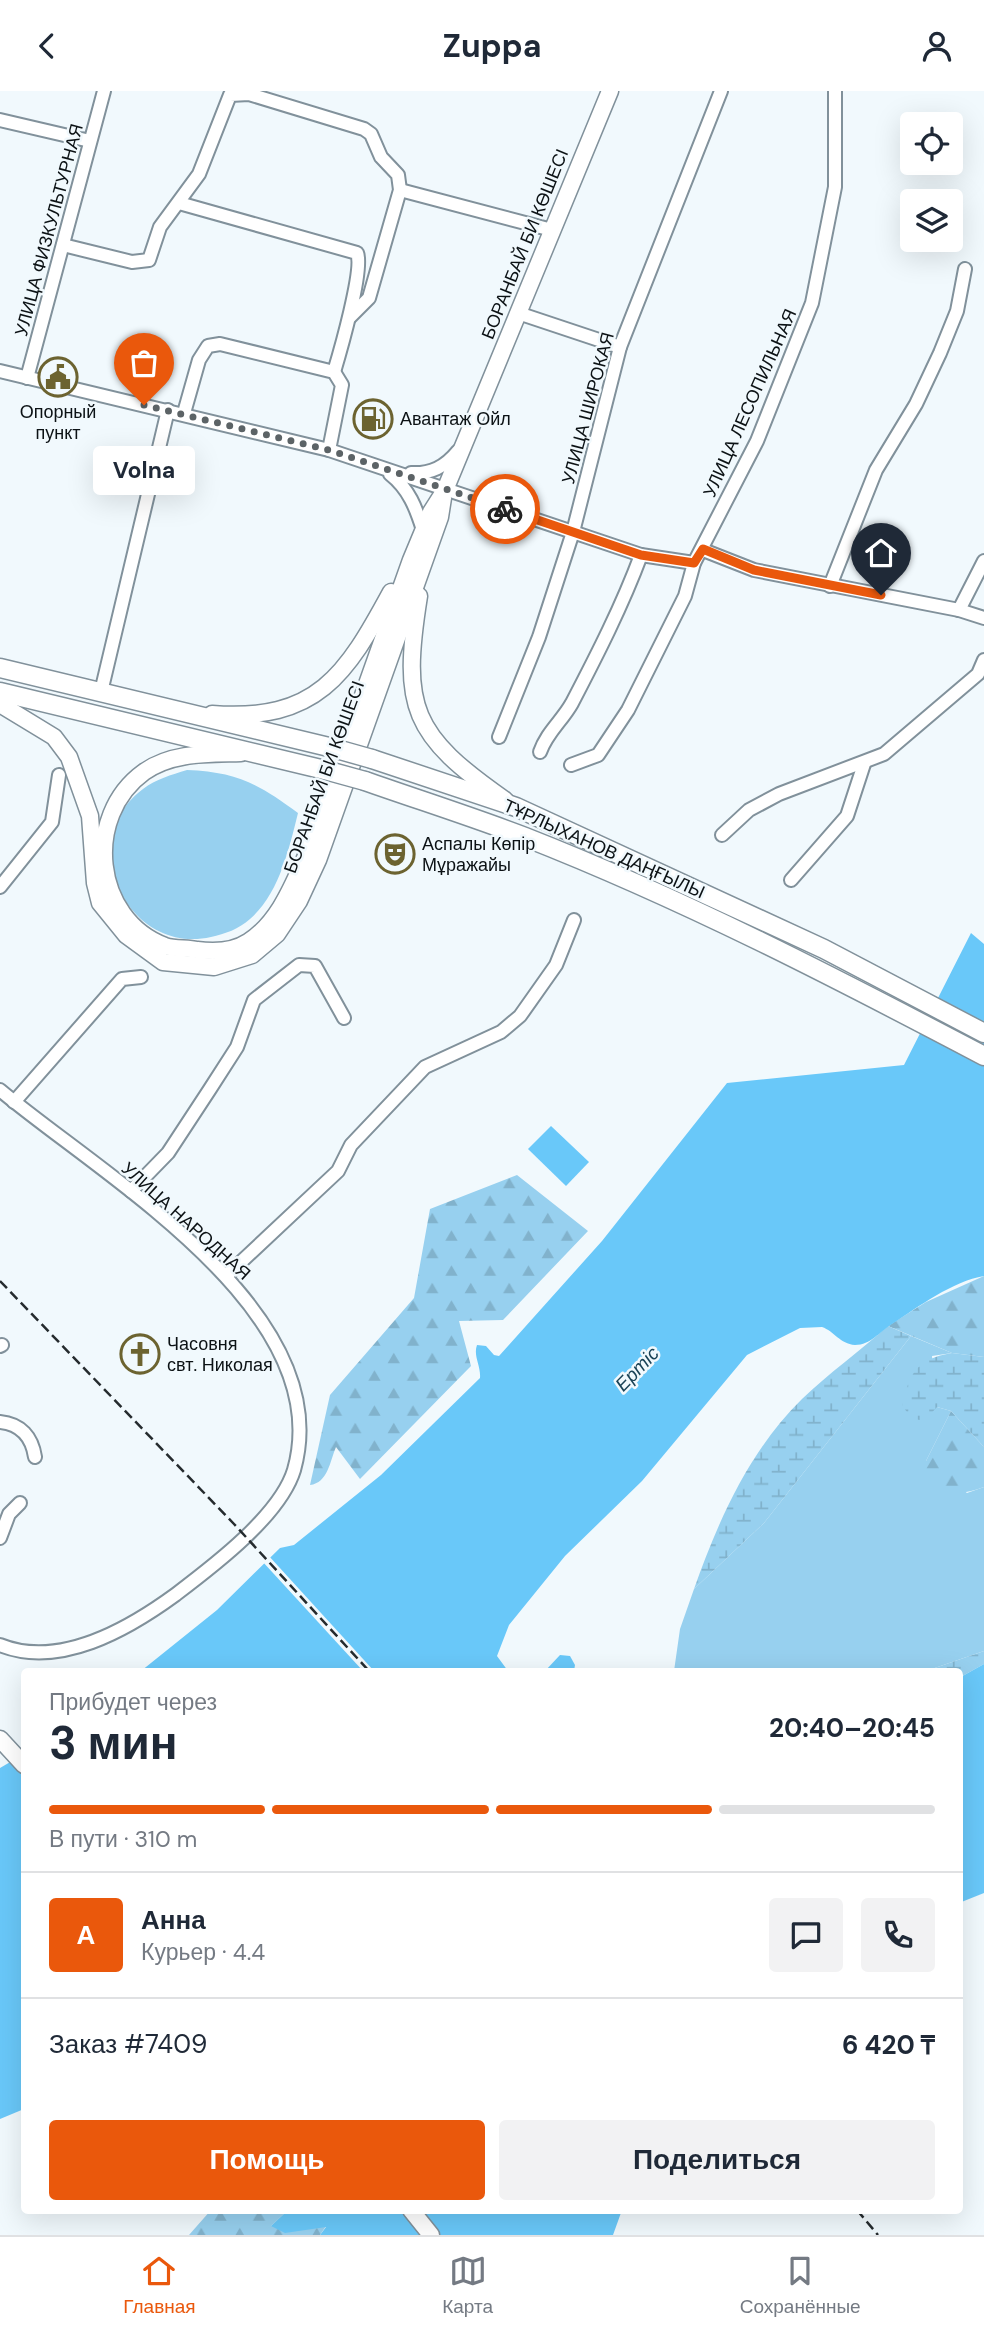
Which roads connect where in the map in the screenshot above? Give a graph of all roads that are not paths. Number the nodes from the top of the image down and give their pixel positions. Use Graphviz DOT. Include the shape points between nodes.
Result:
graph roads {
  1 [pos="104,91"];
  2 [pos="610,91"];
  3 [pos="720,91"];
  4 [pos="835,91"];
  5 [pos="0,120"];
  6 [pos="90,141"];
  7 [pos="400,190"];
  8 [pos="179,203"];
  9 [pos="552,230"];
  10 [pos="63,245"];
  11 [pos="965,269"];
  12 [pos="518,313"];
  13 [pos="351,317"];
  14 [pos="620,348"];
  15 [pos="0,371"];
  16 [pos="334,372"];
  17 [pos="27,377"];
  18 [pos="168,410"];
  19 [pos="184,413"];
  20 [pos="464,442"];
  21 [pos="329,450"];
  22 [pos="382,467"];
  23 [pos="445,490"];
  24 [pos="423,530"];
  25 [pos="573,532"];
  26 [pos="703,549"];
  27 [pos="641,555"];
  28 [pos="984,561"];
  29 [pos="418,562"];
  30 [pos="694,563"];
  31 [pos="830,586"];
  32 [pos="959,610"];
  33 [pos="978,616"];
  34 [pos="984,631"];
  35 [pos="984,660"];
  36 [pos="0,667"];
  37 [pos="0,692"];
  38 [pos="101,692"];
  39 [pos="0,704"];
  40 [pos="178,711"];
  41 [pos="499,737"];
  42 [pos="540,752"];
  43 [pos="257,753"];
  44 [pos="864,764"];
  45 [pos="571,765"];
  46 [pos="60,775"];
  47 [pos="516,807"];
  48 [pos="723,835"];
  49 [pos="791,880"];
  50 [pos="101,882"];
  51 [pos="0,887"];
  52 [pos="575,920"];
  53 [pos="141,977"];
  54 [pos="344,1018"];
  55 [pos="984,1033"];
  56 [pos="984,1056"];
  57 [pos="0,1090"];
  58 [pos="14,1102"];
  59 [pos="131,1191"];
  60 [pos="226,1276"];
  61 [pos="0,1422"];
  62 [pos="35,1457"];
  63 [pos="20,1503"];
  64 [pos="0,1538"];
  65 [pos="0,1645"];
  66 [pos="0,1739"];
  67 [pos="21,1762"];
  68 [pos="414,2214"];
  69 [pos="432,2235"];
  1 -- 6 [label="street, УЛИЦА ФИЗКУЛЬТУРНАЯ"];
  2 -- 9 [label="main road, БОРАНБАЙ БИ КӨШЕСІ"];
  3 -- 14 [label="street, УЛИЦА ШИРОКАЯ"];
  4 -- 26 [label="street, УЛИЦА ЛЕСОПИЛЬНАЯ" via="835,187 812,303 757,441"];
  5 -- 6 [label="street"];
  6 -- 10 [label="street, УЛИЦА ФИЗКУЛЬТУРНАЯ"];
  7 -- 8 [label="street" via="398,175 380,157 365,129 250,94 230,95 199,174"];
  7 -- 9 [label="street"];
  7 -- 13 [label="street" via="369,298"];
  8 -- 10 [label="street" via="160,227 149,260 132,262"];
  8 -- 13 [label="street" via="357,253 360,260"];
  9 -- 12 [label="main road, БОРАНБАЙ БИ КӨШЕСІ"];
  10 -- 17 [label="street, УЛИЦА ФИЗКУЛЬТУРНАЯ"];
  11 -- 31 [label="street" via="957,310 940,353 876,470"];
  12 -- 14 [label="street"];
  12 -- 20 [label="main road, БОРАНБАЙ БИ КӨШЕСІ"];
  13 -- 16 [label="street"];
  14 -- 25 [label="street, УЛИЦА ШИРОКАЯ"];
  15 -- 17 [label="street"];
  16 -- 19 [label="street" via="212,345 199,360"];
  16 -- 21 [label="street" via="342,385"];
  17 -- 18 [label="street"];
  18 -- 19 [label="street"];
  18 -- 38 [label="street"];
  19 -- 21 [label="street"];
  20 -- 22 [label="street" via="450,462 437,470 412,473"];
  20 -- 23 [label="main road, БОРАНБАЙ БИ КӨШЕСІ"];
  21 -- 22 [label="street"];
  22 -- 23 [label="street"];
  22 -- 24 [label="street" via="402,484 415,504"];
  23 -- 24 [label="main road, БОРАНБАЙ БИ КӨШЕСІ"];
  23 -- 25 [label="street"];
  23 -- 29 [label="main road, БОРАНБАЙ БИ КӨШЕСІ" via="440,517"];
  24 -- 29 [label="main road, БОРАНБАЙ БИ КӨШЕСІ"];
  25 -- 27 [label="street"];
  25 -- 41 [label="street, УЛИЦА ШИРОКАЯ" via="539,637"];
  26 -- 30 [label="street, УЛИЦА ЛЕСОПИЛЬНАЯ"];
  26 -- 31 [label="street" via="754,570"];
  27 -- 30 [label="street"];
  27 -- 42 [label="street" via="570,706 547,734"];
  28 -- 32 [label="street"];
  29 -- 40 [label="main road" via="360,649 317,694 263,713"];
  29 -- 47 [label="main road" via="411,648 413,691 422,722 441,750"];
  29 -- 50 [label="main road, БОРАНБАЙ БИ КӨШЕСІ" via="318,860 277,934 252,955 214,967 163,962 126,935 100,903"];
  30 -- 45 [label="street, УЛИЦА ЛЕСОПИЛЬНАЯ" via="685,597 609,742 592,759"];
  31 -- 32 [label="street"];
  32 -- 33 [label="street"];
  33 -- 34 [label="street"];
  35 -- 44 [label="street" via="978,674 884,754"];
  36 -- 38 [label="highway, ТҰРЛЫХАНОВ ДАҢҒЫЛЫ"];
  37 -- 43 [label="highway, ТҰРЛЫХАНОВ ДАҢҒЫЛЫ"];
  38 -- 40 [label="highway, ТҰРЛЫХАНОВ ДАҢҒЫЛЫ"];
  39 -- 50 [label="main road" via="54,737 69,757 90,816"];
  40 -- 47 [label="highway, ТҰРЛЫХАНОВ ДАҢҒЫЛЫ, bridge" via="372,759"];
  43 -- 50 [label="main road" via="184,755 144,772 118,798 105,830"];
  43 -- 56 [label="highway, ТҰРЛЫХАНОВ ДАҢҒЫЛЫ, bridge" via="365,781 524,836 817,968"];
  44 -- 48 [label="street" via="779,794 750,810"];
  44 -- 49 [label="street" via="847,816"];
  46 -- 51 [label="street" via="52,823"];
  47 -- 55 [label="highway, ТҰРЛЫХАНОВ ДАҢҒЫЛЫ" via="824,949"];
  52 -- 60 [label="street" via="556,965 520,1016 501,1031 425,1067 351,1145 338,1171"];
  53 -- 58 [label="street" via="122,979"];
  54 -- 59 [label="street" via="315,967 299,965 254,1000 237,1047 210,1089 168,1153"];
  57 -- 58 [label="street, УЛИЦА НАРОДНАЯ"];
  58 -- 59 [label="street, УЛИЦА НАРОДНАЯ"];
  59 -- 60 [label="street, УЛИЦА НАРОДНАЯ"];
  60 -- 65 [label="street, УЛИЦА НАРОДНАЯ" via="258,1315 292,1376 299,1409 293,1472 254,1530 147,1615 101,1638 51,1653 21,1654"];
  61 -- 62 [label="street" via="26,1434"];
  63 -- 64 [label="street" via="9,1514"];
  66 -- 67 [label="main road"];
  68 -- 69 [label="main road"];
}
